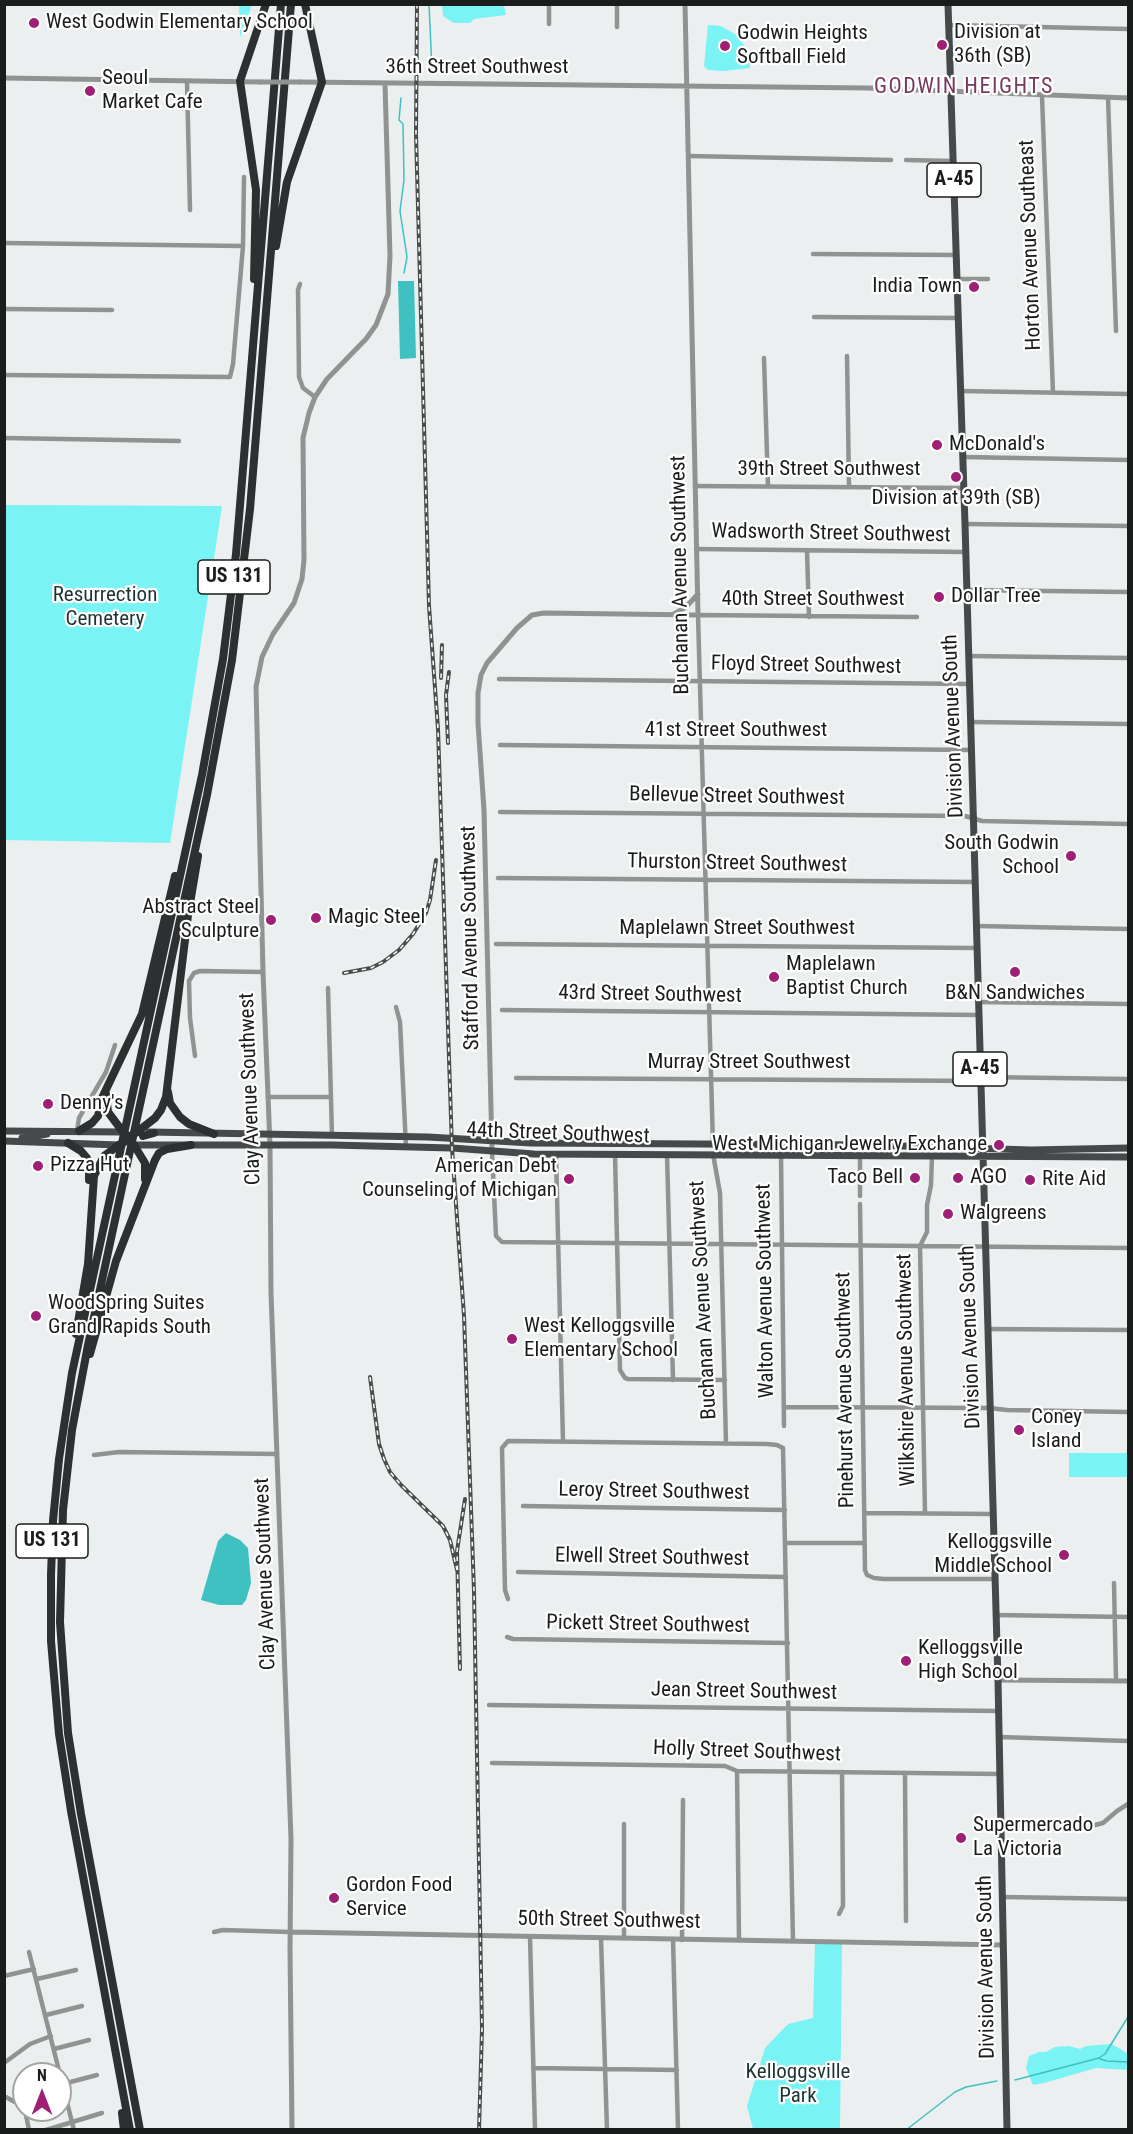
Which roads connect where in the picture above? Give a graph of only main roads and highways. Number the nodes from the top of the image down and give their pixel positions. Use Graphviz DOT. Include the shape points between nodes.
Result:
graph roads {
  1 [pos="266,4"];
  2 [pos="281,4"];
  3 [pos="291,4"];
  4 [pos="305,4"];
  5 [pos="948,4"];
  6 [pos="267,304"];
  7 [pos="256,322"];
  8 [pos="207,795"];
  9 [pos="190,828"];
  10 [pos="168,1080"];
  11 [pos="106,1092"];
  12 [pos="4,1131"];
  13 [pos="15,1131"];
  14 [pos="54,1131"];
  15 [pos="78,1131"];
  16 [pos="154,1133"];
  17 [pos="214,1134"];
  18 [pos="132,1137"];
  19 [pos="4,1139"];
  20 [pos="15,1141"];
  21 [pos="68,1143"];
  22 [pos="659,1144"];
  23 [pos="191,1145"];
  24 [pos="820,1145"];
  25 [pos="840,1145"];
  26 [pos="872,1145"];
  27 [pos="115,1146"];
  28 [pos="982,1148"];
  29 [pos="1128,1148"];
  30 [pos="636,1154"];
  31 [pos="807,1155"];
  32 [pos="833,1156"];
  33 [pos="860,1156"];
  34 [pos="982,1157"];
  35 [pos="1128,1157"];
  36 [pos="140,1197"];
  37 [pos="90,1208"];
  38 [pos="77,1399"];
  39 [pos="63,1428"];
  40 [pos="114,2046"];
  41 [pos="124,2130"];
  42 [pos="130,2130"];
  43 [pos="141,2130"];
  44 [pos="1007,2130"];
  1 -- 7 [label="highway" via="240,81 256,190"];
  2 -- 7 [label="highway, US 131"];
  3 -- 6 [label="highway, US 131"];
  4 -- 6 [label="highway" via="322,82 285,188"];
  5 -- 28 [label="main road, Division Avenue South / A-45"];
  6 -- 8 [label="highway, US 131" via="241,598"];
  7 -- 9 [label="highway, US 131" via="231,601"];
  8 -- 10 [label="highway"];
  8 -- 38 [label="highway, US 131"];
  9 -- 11 [label="highway" via="170,893 142,1014"];
  9 -- 39 [label="highway, US 131"];
  10 -- 17 [label="highway" via="169,1100 176,1113 189,1124"];
  10 -- 18 [label="highway" via="161,1110"];
  11 -- 15 [label="highway" via="98,1116"];
  11 -- 18 [label="highway" via="108,1112"];
  12 -- 13 [label="main road, 44th Street Southwest"];
  13 -- 14 [label="main road, 44th Street Southwest"];
  13 -- 19 [label="main road"];
  14 -- 15 [label="main road, 44th Street Southwest"];
  14 -- 20 [label="main road"];
  15 -- 18 [label="main road, 44th Street Southwest"];
  16 -- 17 [label="main road, 44th Street Southwest"];
  16 -- 18 [label="highway"];
  17 -- 22 [label="main road, 44th Street Southwest"];
  18 -- 23 [label="main road, 44th Street Southwest"];
  18 -- 27 [label="highway, bridge"];
  18 -- 36 [label="highway" via="145,1163"];
  19 -- 20 [label="main road"];
  20 -- 21 [label="main road"];
  21 -- 27 [label="main road"];
  21 -- 37 [label="highway" via="88,1161"];
  22 -- 24 [label="main road, 44th Street Southwest"];
  22 -- 30 [label="main road" via="639,1149"];
  23 -- 30 [label="main road, 44th Street Southwest"];
  23 -- 36 [label="highway" via="159,1153"];
  24 -- 25 [label="main road, 44th Street Southwest"];
  24 -- 31 [label="main road"];
  25 -- 26 [label="main road, 44th Street Southwest"];
  25 -- 32 [label="main road"];
  26 -- 28 [label="main road, 44th Street Southwest"];
  26 -- 33 [label="main road"];
  27 -- 37 [label="highway" via="96,1170"];
  28 -- 29 [label="main road, 44th Street Southwest"];
  28 -- 34 [label="main road, Division Avenue South / A-45"];
  30 -- 31 [label="main road, 44th Street Southwest"];
  31 -- 32 [label="main road, 44th Street Southwest"];
  32 -- 33 [label="main road, 44th Street Southwest"];
  33 -- 34 [label="main road, 44th Street Southwest"];
  34 -- 35 [label="main road, 44th Street Southwest"];
  34 -- 44 [label="main road, Division Avenue South / A-45"];
  36 -- 38 [label="highway" via="111,1278"];
  37 -- 39 [label="highway" via="88,1257"];
  38 -- 43 [label="highway, US 131" via="60,1561 64,1695 76,1786"];
  39 -- 40 [label="highway, US 131" via="52,1540 53,1670 63,1763"];
  40 -- 41 [label="highway"];
  40 -- 42 [label="highway, US 131"];
}
